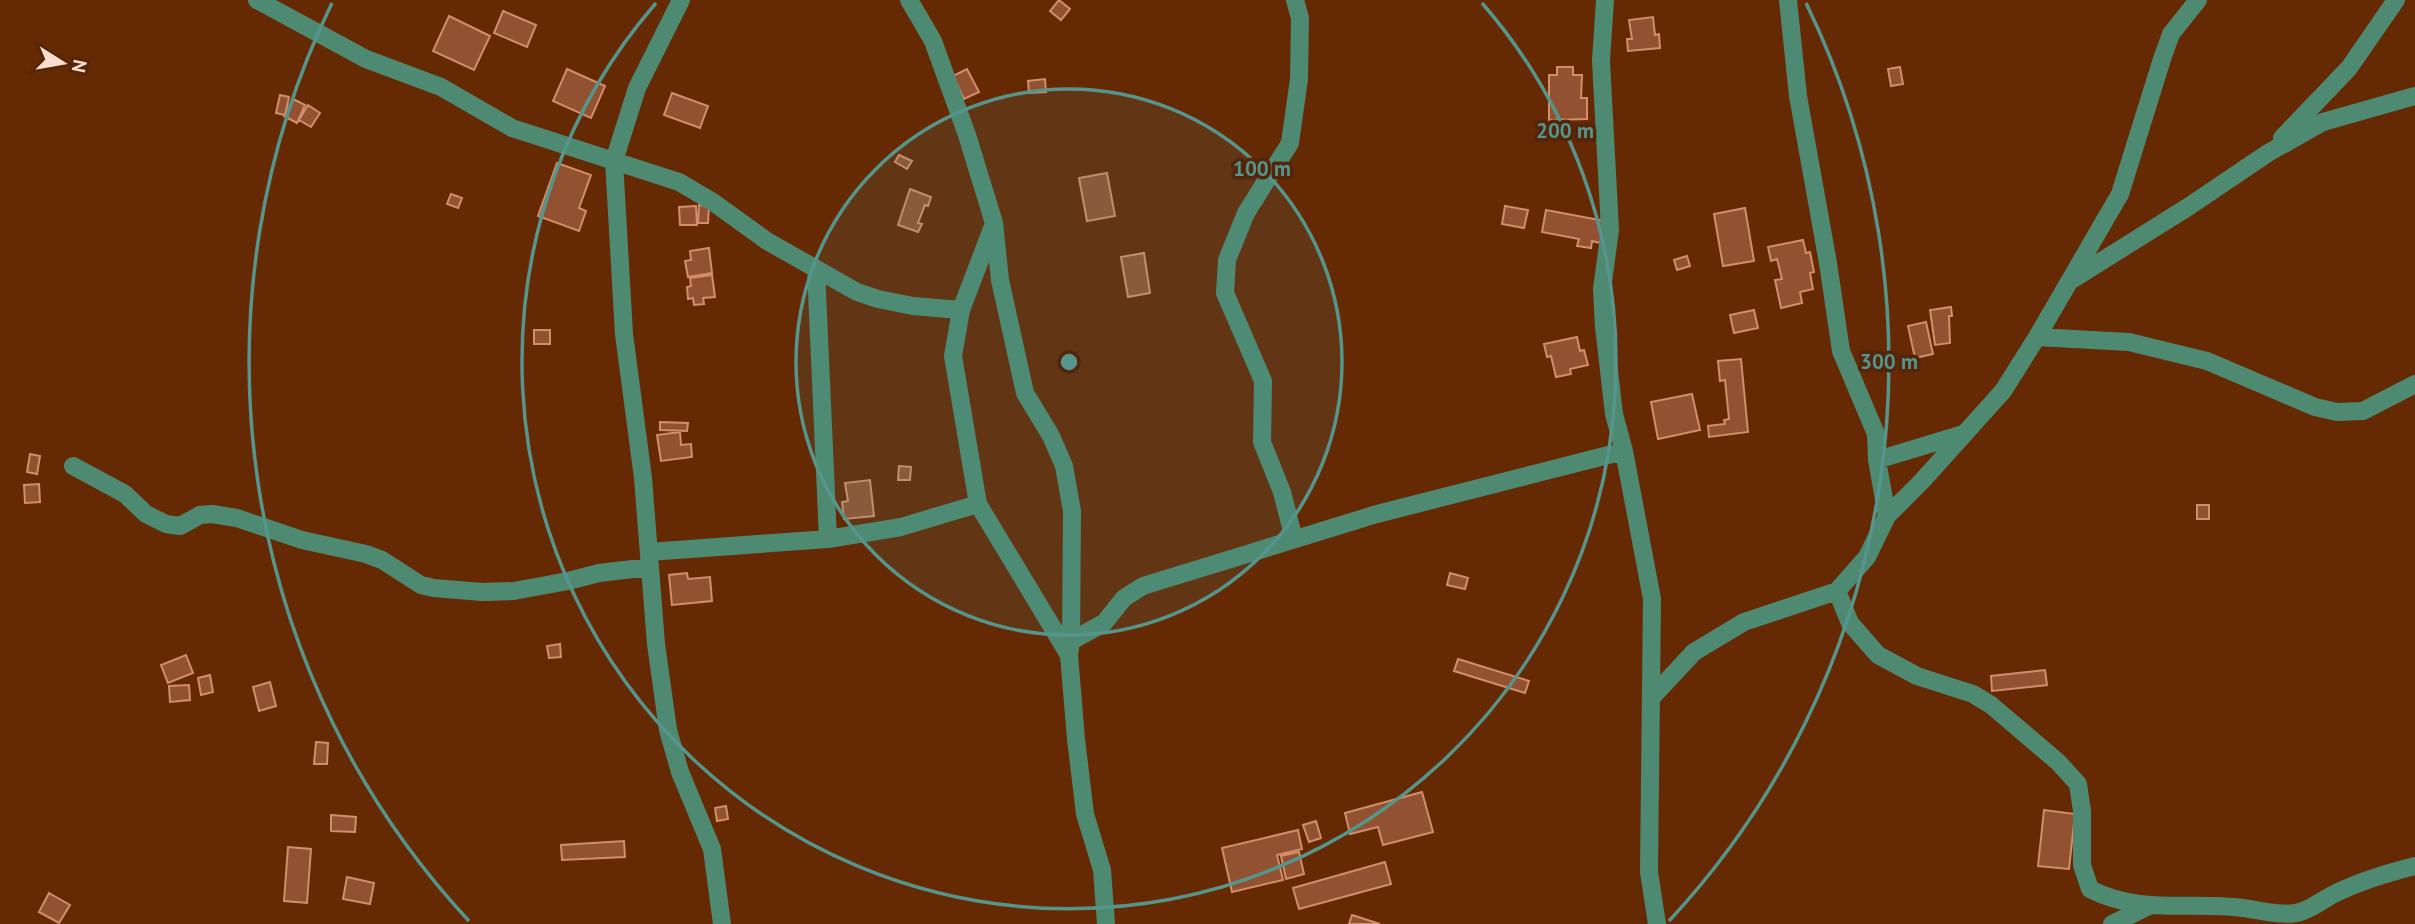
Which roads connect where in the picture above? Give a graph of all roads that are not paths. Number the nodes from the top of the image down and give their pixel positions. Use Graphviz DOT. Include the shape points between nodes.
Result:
graph roads {
  1 [pos="257,0"];
  2 [pos="681,0"];
  3 [pos="909,0"];
  4 [pos="1295,0"];
  5 [pos="1605,0"];
  6 [pos="1788,0"];
  7 [pos="2198,0"];
  8 [pos="2393,2"];
  9 [pos="2415,96"];
  10 [pos="2268,153"];
  11 [pos="614,161"];
  12 [pos="994,223"];
  13 [pos="816,270"];
  14 [pos="2070,281"];
  15 [pos="961,310"];
  16 [pos="2037,337"];
  17 [pos="2415,384"];
  18 [pos="1964,434"];
  19 [pos="1624,451"];
  20 [pos="1877,460"];
  21 [pos="73,466"];
  22 [pos="978,504"];
  23 [pos="1887,516"];
  24 [pos="828,539"];
  25 [pos="1294,539"];
  26 [pos="650,559"];
  27 [pos="1837,591"];
  28 [pos="1070,648"];
  29 [pos="1651,698"];
  30 [pos="2415,866"];
  31 [pos="2149,906"];
  32 [pos="722,924"];
  33 [pos="1106,924"];
  34 [pos="1657,924"];
  35 [pos="2112,924"];
  1 -- 11 [label="street" via="366,60 441,87 512,128"];
  2 -- 11 [label="street" via="637,88"];
  3 -- 12 [label="street" via="933,41"];
  4 -- 25 [label="street" via="1300,18 1299,79 1290,143 1246,213 1227,260 1225,293 1263,381 1262,442 1283,492"];
  5 -- 19 [label="street" via="1601,61 1610,230 1602,289 1614,414"];
  6 -- 20 [label="street" via="1798,96 1841,351 1876,434"];
  7 -- 14 [label="street" via="2171,34 2120,194"];
  8 -- 10 [label="street" via="2349,68"];
  9 -- 10 [label="street" via="2323,122"];
  10 -- 14 [label="street"];
  11 -- 13 [label="street" via="678,182"];
  11 -- 26 [label="street" via="624,334"];
  12 -- 15 [label="street"];
  12 -- 28 [label="street" via="1000,280 1025,393 1064,467 1072,512"];
  13 -- 15 [label="street" via="878,299"];
  13 -- 24 [label="street"];
  14 -- 16 [label="street"];
  15 -- 22 [label="street" via="953,356"];
  16 -- 17 [label="street" via="2129,342 2207,361 2337,412 2363,411"];
  16 -- 18 [label="street" via="2003,391"];
  18 -- 20 [label="street"];
  18 -- 23 [label="street"];
  19 -- 25 [label="street"];
  19 -- 29 [label="street" via="1651,599"];
  20 -- 23 [label="street"];
  21 -- 26 [label="street" via="125,494 146,514 166,524 180,526 212,514 237,519 366,554 434,588 514,591"];
  22 -- 24 [label="street" via="901,527"];
  22 -- 28 [label="street"];
  23 -- 27 [label="street" via="1867,557"];
  24 -- 26 [label="street"];
  25 -- 28 [label="street" via="1143,586"];
  26 -- 32 [label="street" via="668,730 712,849"];
  27 -- 29 [label="street" via="1744,622 1694,652"];
  27 -- 31 [label="street" via="1850,623 1878,655 1917,676 1982,699 2058,762 2078,784 2082,865 2090,889 2108,899"];
  28 -- 33 [label="street" via="1085,814 1102,870"];
  29 -- 34 [label="street" via="1649,872"];
  30 -- 31 [label="street" via="2335,893 2298,913"];
  31 -- 35 [label="street"];
}
